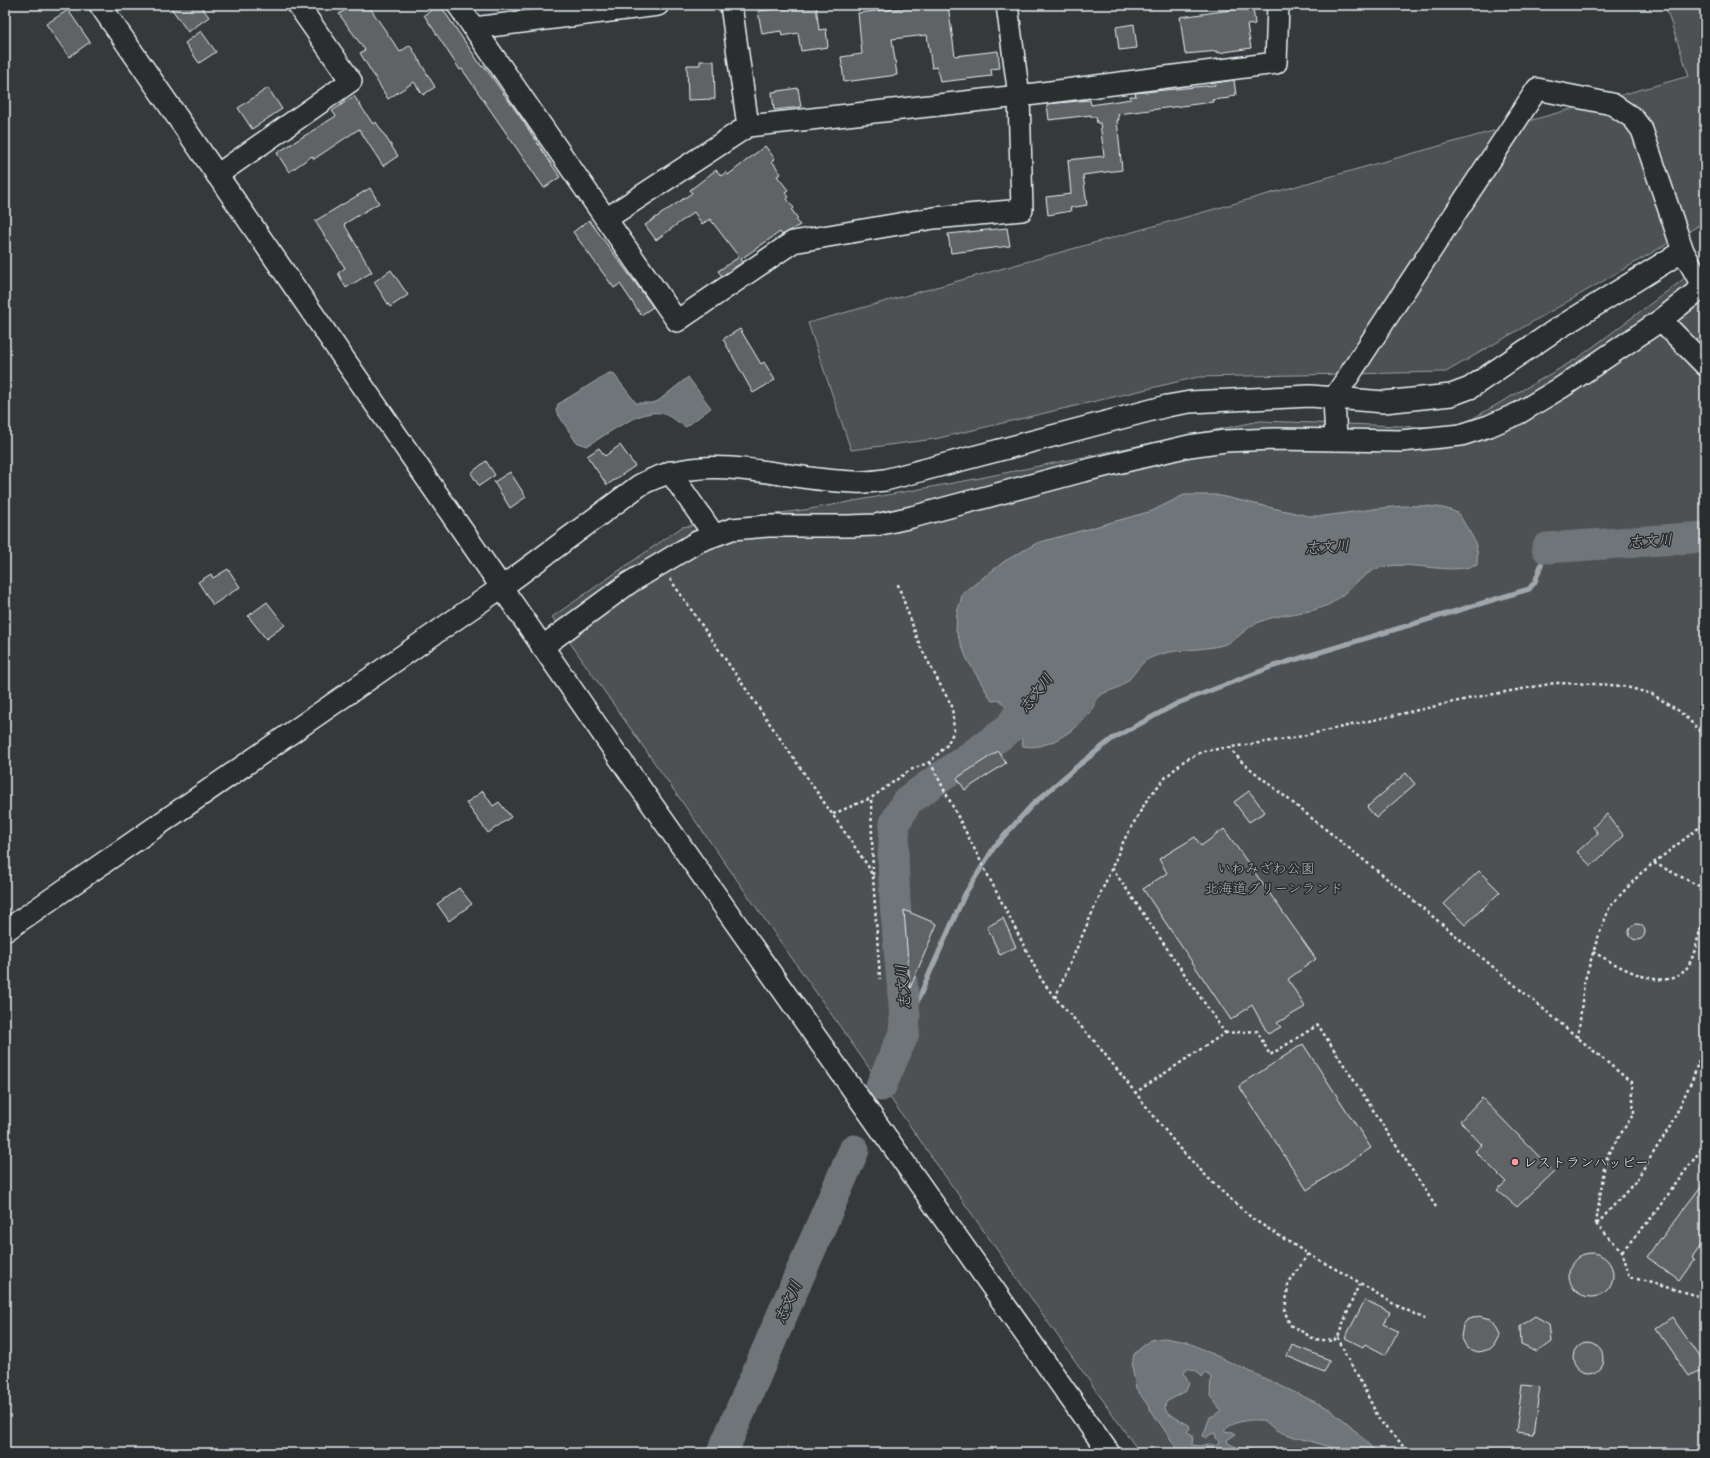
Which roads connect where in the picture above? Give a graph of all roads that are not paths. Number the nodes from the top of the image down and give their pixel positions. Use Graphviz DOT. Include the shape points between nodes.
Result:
graph roads {
  1 [pos="100,5"];
  2 [pos="298,5"];
  3 [pos="458,5"];
  4 [pos="658,5"];
  5 [pos="731,5"];
  6 [pos="1007,5"];
  7 [pos="1278,5"];
  8 [pos="474,28"];
  9 [pos="1019,96"];
  10 [pos="748,126"];
  11 [pos="217,176"];
  12 [pos="606,220"];
  13 [pos="1683,251"];
  14 [pos="1704,286"];
  15 [pos="1662,320"];
  16 [pos="1705,365"];
  17 [pos="1334,398"];
  18 [pos="1336,440"];
  19 [pos="670,472"];
  20 [pos="714,535"];
  21 [pos="502,587"];
  22 [pos="542,647"];
  23 [pos="5,931"];
  24 [pos="1108,1453"];
  1 -- 11 [label="street"];
  2 -- 11 [label="street" via="351,80"];
  3 -- 8 [label="street"];
  4 -- 8 [label="street"];
  5 -- 10 [label="street"];
  6 -- 9 [label="street"];
  7 -- 9 [label="street" via="1276,63"];
  8 -- 12 [label="street"];
  9 -- 10 [label="street"];
  9 -- 12 [label="street" via="1022,210 934,218 793,242 677,321"];
  10 -- 12 [label="street"];
  11 -- 21 [label="street"];
  13 -- 14 [label="street"];
  13 -- 17 [label="street" via="1554,331 1470,388 1451,395 1384,402"];
  13 -- 17 [label="street" via="1642,130 1634,118 1612,104 1538,89"];
  14 -- 15 [label="street"];
  15 -- 16 [label="street"];
  15 -- 18 [label="street" via="1562,388 1489,426 1461,435 1401,441"];
  17 -- 18 [label="street"];
  17 -- 19 [label="street" via="1260,398 1190,402 1167,406 886,480 849,482 711,467"];
  18 -- 20 [label="street" via="1225,441 1175,449 1083,471 876,525 768,526 732,529"];
  19 -- 20 [label="street"];
  19 -- 21 [label="street" via="640,485"];
  20 -- 22 [label="street" via="697,542 628,583"];
  21 -- 22 [label="street"];
  21 -- 23 [label="street"];
  22 -- 24 [label="street"];
}
